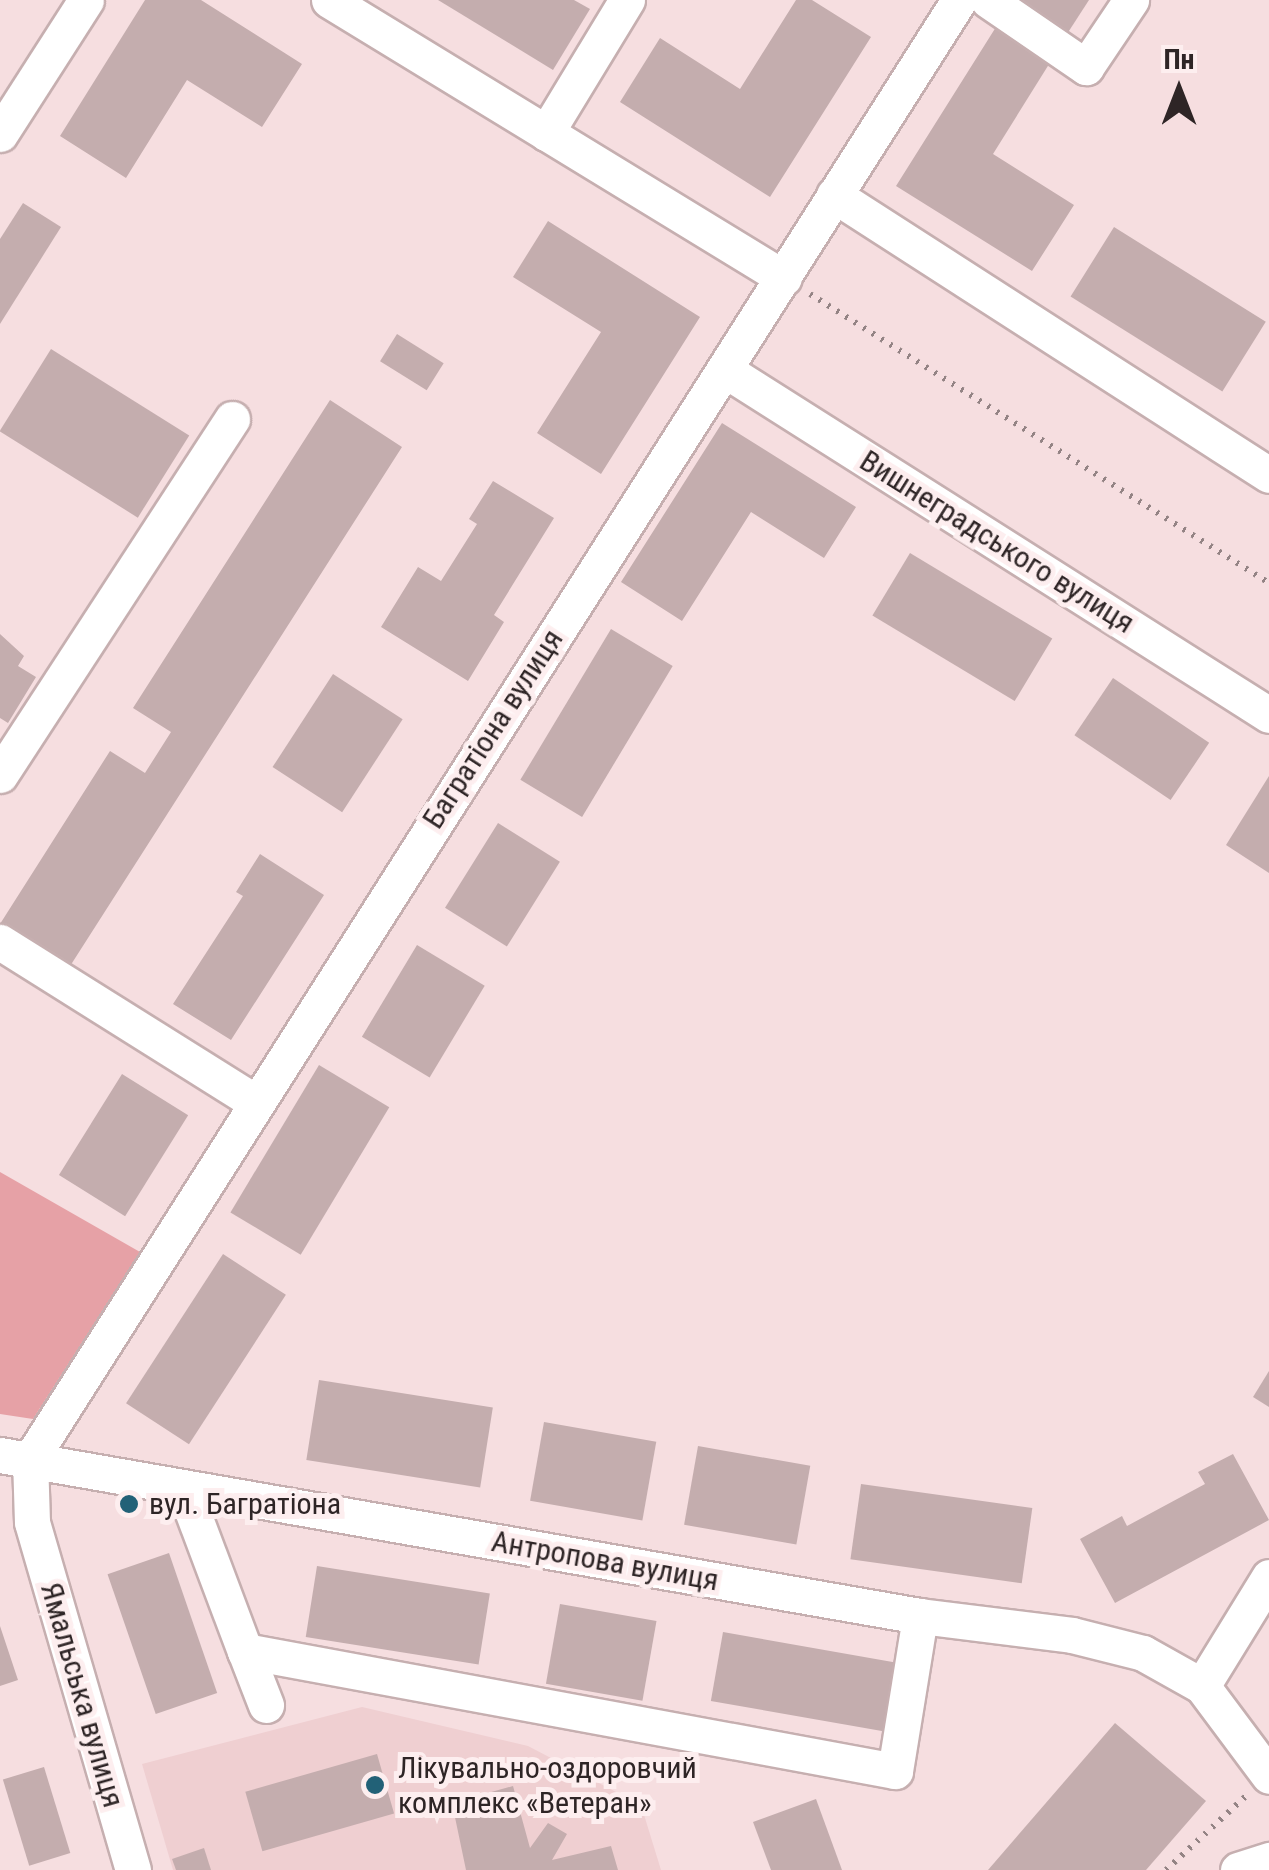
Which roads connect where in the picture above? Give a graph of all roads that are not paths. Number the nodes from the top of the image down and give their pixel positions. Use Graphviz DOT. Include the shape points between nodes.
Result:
graph roads {
  1 [pos="86,0"];
  2 [pos="329,0"];
  3 [pos="627,0"];
  4 [pos="959,0"];
  5 [pos="988,0"];
  6 [pos="1131,0"];
  7 [pos="546,132"];
  8 [pos="0,134"];
  9 [pos="834,195"];
  10 [pos="784,278"];
  11 [pos="725,370"];
  12 [pos="232,419"];
  13 [pos="1269,475"];
  14 [pos="1269,714"];
  15 [pos="0,775"];
  16 [pos="0,942"];
  17 [pos="253,1101"];
  18 [pos="15,1457"];
  19 [pos="184,1489"];
  20 [pos="16,1528"];
  21 [pos="1269,1577"];
  22 [pos="920,1616"];
  23 [pos="244,1650"];
  24 [pos="1202,1686"];
  25 [pos="266,1706"];
  26 [pos="1269,1775"];
  27 [pos="1269,1860"];
  28 [pos="130,1869"];
  29 [pos="1238,1870"];
  1 -- 8 [label="street"];
  2 -- 7 [label="street"];
  3 -- 7 [label="street"];
  4 -- 9 [label="street, Багратіона вулиця"];
  5 -- 6 [label="street" via="1086,67"];
  7 -- 10 [label="street"];
  9 -- 10 [label="street, Багратіона вулиця"];
  9 -- 13 [label="street"];
  10 -- 11 [label="street, Багратіона вулиця"];
  11 -- 14 [label="street, Вишнеградського вулиця"];
  11 -- 17 [label="street, Багратіона вулиця"];
  12 -- 15 [label="street"];
  16 -- 17 [label="street"];
  17 -- 18 [label="street, Багратіона вулиця"];
  18 -- 19 [label="street, Антропова вулиця"];
  18 -- 20 [label="street, Ямальська вулиця"];
  19 -- 22 [label="street, Антропова вулиця"];
  19 -- 23 [label="street"];
  20 -- 28 [label="street, Ямальська вулиця"];
  21 -- 24 [label="street"];
  22 -- 23 [label="street" via="895,1771"];
  22 -- 24 [label="street, Антропова вулиця" via="1143,1653"];
  23 -- 25 [label="street"];
  24 -- 26 [label="street, Антропова вулиця"];
  27 -- 29 [label="street"];
}
